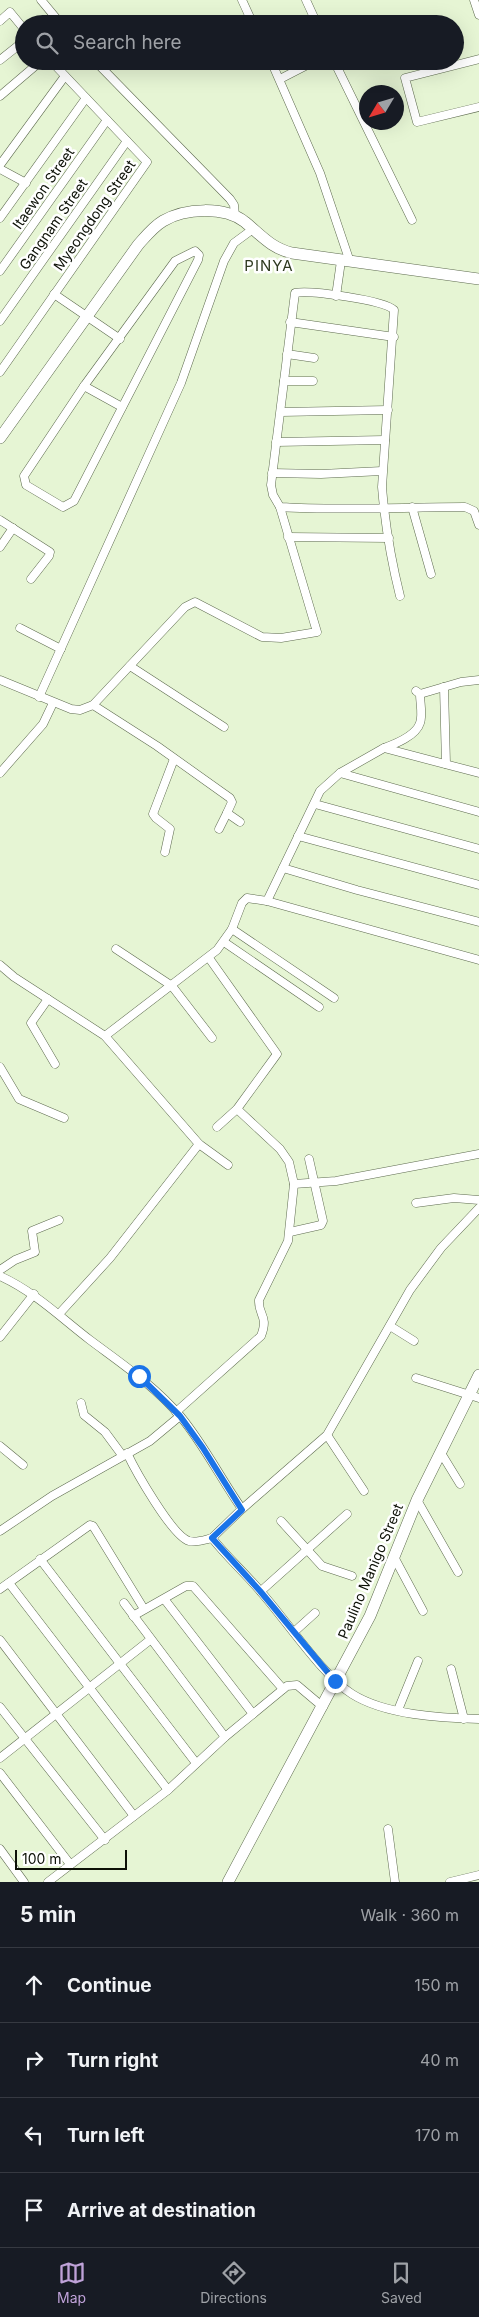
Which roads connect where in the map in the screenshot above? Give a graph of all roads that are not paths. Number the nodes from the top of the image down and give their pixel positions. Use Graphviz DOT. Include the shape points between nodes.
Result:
graph roads {
  1 [pos="41,0"];
  2 [pos="242,0"];
  3 [pos="306,0"];
  4 [pos="474,0"];
  5 [pos="479,14"];
  6 [pos="54,15"];
  7 [pos="249,15"];
  8 [pos="313,15"];
  9 [pos="15,18"];
  10 [pos="0,20"];
  11 [pos="15,48"];
  12 [pos="479,59"];
  13 [pos="0,60"];
  14 [pos="464,63"];
  15 [pos="30,70"];
  16 [pos="60,70"];
  17 [pos="105,70"];
  18 [pos="276,70"];
  19 [pos="298,70"];
  20 [pos="338,70"];
  21 [pos="436,70"];
  22 [pos="65,76"];
  23 [pos="280,79"];
  24 [pos="0,96"];
  25 [pos="86,98"];
  26 [pos="479,107"];
  27 [pos="107,120"];
  28 [pos="127,141"];
  29 [pos="0,165"];
  30 [pos="0,169"];
  31 [pos="26,183"];
  32 [pos="235,216"];
  33 [pos="0,218"];
  34 [pos="412,220"];
  35 [pos="252,229"];
  36 [pos="346,261"];
  37 [pos="0,271"];
  38 [pos="479,279"];
  39 [pos="54,294"];
  40 [pos="336,296"];
  41 [pos="87,316"];
  42 [pos="0,321"];
  43 [pos="290,322"];
  44 [pos="394,337"];
  45 [pos="120,339"];
  46 [pos="287,354"];
  47 [pos="314,358"];
  48 [pos="0,372"];
  49 [pos="284,381"];
  50 [pos="313,381"];
  51 [pos="84,386"];
  52 [pos="122,407"];
  53 [pos="388,410"];
  54 [pos="281,412"];
  55 [pos="0,438"];
  56 [pos="385,440"];
  57 [pos="276,442"];
  58 [pos="382,471"];
  59 [pos="272,473"];
  60 [pos="280,507"];
  61 [pos="384,507"];
  62 [pos="412,507"];
  63 [pos="0,520"];
  64 [pos="479,525"];
  65 [pos="13,528"];
  66 [pos="288,537"];
  67 [pos="389,538"];
  68 [pos="0,547"];
  69 [pos="431,574"];
  70 [pos="31,579"];
  71 [pos="400,596"];
  72 [pos="20,628"];
  73 [pos="61,649"];
  74 [pos="130,666"];
  75 [pos="0,680"];
  76 [pos="479,680"];
  77 [pos="444,687"];
  78 [pos="39,697"];
  79 [pos="53,703"];
  80 [pos="93,706"];
  81 [pos="224,727"];
  82 [pos="384,748"];
  83 [pos="174,759"];
  84 [pos="446,764"];
  85 [pos="0,773"];
  86 [pos="340,773"];
  87 [pos="479,773"];
  88 [pos="315,804"];
  89 [pos="479,812"];
  90 [pos="227,813"];
  91 [pos="240,822"];
  92 [pos="219,829"];
  93 [pos="298,836"];
  94 [pos="479,849"];
  95 [pos="165,852"];
  96 [pos="283,868"];
  97 [pos="479,885"];
  98 [pos="267,901"];
  99 [pos="479,922"];
  100 [pos="232,929"];
  101 [pos="224,942"];
  102 [pos="116,949"];
  103 [pos="209,958"];
  104 [pos="479,960"];
  105 [pos="1,970"];
  106 [pos="172,986"];
  107 [pos="334,998"];
  108 [pos="48,999"];
  109 [pos="319,1007"];
  110 [pos="105,1036"];
  111 [pos="212,1038"];
  112 [pos="55,1064"];
  113 [pos="0,1067"];
  114 [pos="237,1109"];
  115 [pos="64,1118"];
  116 [pos="217,1127"];
  117 [pos="199,1144"];
  118 [pos="479,1154"];
  119 [pos="309,1159"];
  120 [pos="228,1165"];
  121 [pos="294,1184"];
  122 [pos="315,1184"];
  123 [pos="479,1200"];
  124 [pos="416,1204"];
  125 [pos="479,1208"];
  126 [pos="59,1220"];
  127 [pos="290,1232"];
  128 [pos="0,1270"];
  129 [pos="0,1276"];
  130 [pos="34,1294"];
  131 [pos="59,1314"];
  132 [pos="390,1326"];
  133 [pos="0,1338"];
  134 [pos="414,1341"];
  135 [pos="479,1375"];
  136 [pos="416,1378"];
  137 [pos="475,1397"];
  138 [pos="81,1403"];
  139 [pos="178,1414"];
  140 [pos="327,1435"];
  141 [pos="0,1446"];
  142 [pos="441,1453"];
  143 [pos="124,1454"];
  144 [pos="23,1464"];
  145 [pos="460,1484"];
  146 [pos="364,1491"];
  147 [pos="417,1500"];
  148 [pos="242,1510"];
  149 [pos="348,1514"];
  150 [pos="281,1521"];
  151 [pos="0,1531"];
  152 [pos="212,1538"];
  153 [pos="305,1549"];
  154 [pos="394,1557"];
  155 [pos="40,1559"];
  156 [pos="458,1572"];
  157 [pos="352,1576"];
  158 [pos="9,1583"];
  159 [pos="0,1589"];
  160 [pos="260,1591"];
  161 [pos="165,1600"];
  162 [pos="124,1603"];
  163 [pos="144,1610"];
  164 [pos="423,1611"];
  165 [pos="315,1613"];
  166 [pos="134,1616"];
  167 [pos="294,1632"];
  168 [pos="0,1640"];
  169 [pos="150,1640"];
  170 [pos="418,1661"];
  171 [pos="120,1663"];
  172 [pos="451,1670"];
  173 [pos="335,1681"];
  174 [pos="89,1686"];
  175 [pos="283,1689"];
  176 [pos="323,1707"];
  177 [pos="0,1708"];
  178 [pos="398,1710"];
  179 [pos="54,1714"];
  180 [pos="253,1714"];
  181 [pos="464,1718"];
  182 [pos="479,1719"];
  183 [pos="225,1738"];
  184 [pos="24,1739"];
  185 [pos="0,1758"];
  186 [pos="196,1763"];
  187 [pos="0,1773"];
  188 [pos="168,1790"];
  189 [pos="134,1816"];
  190 [pos="388,1829"];
  191 [pos="105,1840"];
  192 [pos="0,1849"];
  193 [pos="70,1864"];
  194 [pos="479,1875"];
  195 [pos="24,1882"];
  196 [pos="48,1882"];
  197 [pos="228,1882"];
  198 [pos="395,1882"];
  199 [pos="450,1882"];
  1 -- 6 [label="street"];
  2 -- 7 [label="street"];
  3 -- 8 [label="street"];
  4 -- 5 [label="street"];
  9 -- 10 [label="street" via="10,12"];
  11 -- 13 [label="street"];
  12 -- 14 [label="street"];
  15 -- 24 [label="street"];
  16 -- 22 [label="street, Myeongdong Street"];
  17 -- 32 [label="street" via="230,199"];
  18 -- 23 [label="street"];
  19 -- 23 [label="street"];
  20 -- 34 [label="street"];
  21 -- 26 [label="street" via="405,78 417,122"];
  22 -- 25 [label="street, Myeongdong Street"];
  22 -- 29 [label="street"];
  23 -- 36 [label="street" via="320,173"];
  25 -- 27 [label="street, Myeongdong Street"];
  25 -- 31 [label="street"];
  27 -- 28 [label="street, Myeongdong Street"];
  27 -- 37 [label="street, Itaewon Street"];
  28 -- 39 [label="street, Myeongdong Street" via="148,162"];
  28 -- 42 [label="street, Gangnam Street"];
  30 -- 31 [label="street"];
  31 -- 33 [label="street"];
  32 -- 35 [label="street"];
  32 -- 41 [label="street" via="198,211 164,220 138,245"];
  35 -- 36 [label="street" via="280,250"];
  35 -- 73 [label="street" via="234,243 224,260 181,382"];
  36 -- 38 [label="street"];
  36 -- 40 [label="street"];
  39 -- 41 [label="street"];
  39 -- 48 [label="street, Myeongdong Street"];
  40 -- 43 [label="street" via="295,293"];
  40 -- 44 [label="street" via="384,304 393,309"];
  41 -- 45 [label="street"];
  41 -- 55 [label="street"];
  43 -- 44 [label="street"];
  43 -- 46 [label="street"];
  44 -- 53 [label="street"];
  45 -- 51 [label="street"];
  45 -- 52 [label="street" via="176,261 197,251 198,260"];
  46 -- 47 [label="street"];
  46 -- 49 [label="street"];
  49 -- 50 [label="street"];
  49 -- 54 [label="street"];
  51 -- 52 [label="street"];
  51 -- 52 [label="street" via="24,476 26,484 63,507 74,501"];
  53 -- 54 [label="street"];
  53 -- 56 [label="street"];
  54 -- 57 [label="street"];
  56 -- 57 [label="street"];
  56 -- 58 [label="street"];
  57 -- 59 [label="street"];
  58 -- 59 [label="street"];
  58 -- 61 [label="street"];
  59 -- 60 [label="street" via="272,491"];
  60 -- 61 [label="street"];
  60 -- 66 [label="street"];
  61 -- 62 [label="street"];
  61 -- 67 [label="street"];
  62 -- 64 [label="street" via="469,508"];
  62 -- 69 [label="street"];
  63 -- 65 [label="street"];
  65 -- 68 [label="street"];
  65 -- 70 [label="street" via="50,552"];
  66 -- 67 [label="street"];
  66 -- 74 [label="street" via="317,632 281,638 262,637 195,602"];
  67 -- 71 [label="street"];
  72 -- 73 [label="street"];
  73 -- 78 [label="street"];
  74 -- 80 [label="street"];
  74 -- 81 [label="street"];
  75 -- 78 [label="street"];
  76 -- 77 [label="street"];
  77 -- 82 [label="street" via="418,693 421,722 418,728"];
  77 -- 84 [label="street"];
  78 -- 79 [label="street"];
  79 -- 80 [label="street" via="80,710"];
  79 -- 85 [label="street" via="44,724"];
  80 -- 83 [label="street"];
  82 -- 84 [label="street"];
  82 -- 86 [label="street"];
  83 -- 90 [label="street" via="230,798 232,801"];
  83 -- 95 [label="street" via="153,814 170,829"];
  84 -- 87 [label="street"];
  86 -- 88 [label="street" via="320,791"];
  86 -- 89 [label="street"];
  88 -- 93 [label="street"];
  88 -- 94 [label="street"];
  90 -- 91 [label="street"];
  90 -- 92 [label="street"];
  93 -- 96 [label="street"];
  93 -- 97 [label="street"];
  96 -- 98 [label="street"];
  96 -- 99 [label="street"];
  98 -- 100 [label="street" via="243,900"];
  98 -- 104 [label="street"];
  100 -- 101 [label="street"];
  100 -- 107 [label="street"];
  101 -- 103 [label="street"];
  101 -- 109 [label="street"];
  102 -- 106 [label="street"];
  103 -- 106 [label="street"];
  103 -- 114 [label="street" via="277,1054"];
  105 -- 108 [label="street"];
  106 -- 110 [label="street"];
  106 -- 111 [label="street"];
  108 -- 110 [label="street"];
  108 -- 112 [label="street" via="31,1023"];
  110 -- 117 [label="street"];
  113 -- 115 [label="street" via="19,1099"];
  114 -- 116 [label="street"];
  114 -- 121 [label="street" via="280,1149 289,1162"];
  117 -- 120 [label="street"];
  117 -- 131 [label="street" via="110,1258"];
  118 -- 122 [label="street"];
  119 -- 122 [label="street"];
  121 -- 122 [label="street"];
  121 -- 127 [label="street"];
  122 -- 127 [label="street" via="323,1221 321,1225"];
  123 -- 124 [label="street" via="454,1198"];
  125 -- 132 [label="street" via="441,1248 410,1290"];
  126 -- 128 [label="street" via="32,1231 35,1252"];
  127 -- 139 [label="street" via="259,1300 266,1320 261,1336"];
  129 -- 130 [label="street"];
  130 -- 131 [label="street"];
  130 -- 133 [label="street"];
  131 -- 139 [label="street" via="139,1376"];
  132 -- 134 [label="street"];
  132 -- 140 [label="street"];
  135 -- 137 [label="street, Paulino Manigo Street"];
  136 -- 137 [label="street"];
  137 -- 142 [label="street, Paulino Manigo Street"];
  138 -- 143 [label="street" via="84,1415"];
  139 -- 143 [label="street" via="150,1441"];
  139 -- 148 [label="street"];
  140 -- 146 [label="street"];
  140 -- 148 [label="street"];
  141 -- 144 [label="street"];
  142 -- 145 [label="street"];
  142 -- 147 [label="street, Paulino Manigo Street"];
  143 -- 151 [label="street"];
  143 -- 152 [label="street" via="181,1536 196,1542"];
  147 -- 154 [label="street, Paulino Manigo Street"];
  147 -- 156 [label="street"];
  148 -- 152 [label="street"];
  149 -- 153 [label="street"];
  150 -- 153 [label="street"];
  152 -- 160 [label="street"];
  153 -- 157 [label="street" via="322,1566"];
  153 -- 160 [label="street"];
  154 -- 164 [label="street"];
  154 -- 173 [label="street, Paulino Manigo Street" via="370,1616"];
  155 -- 158 [label="street"];
  155 -- 163 [label="street" via="88,1526 93,1526"];
  155 -- 171 [label="street"];
  158 -- 159 [label="street"];
  158 -- 174 [label="street"];
  160 -- 167 [label="street"];
  161 -- 163 [label="street"];
  161 -- 175 [label="street" via="186,1586 193,1586"];
  161 -- 180 [label="street"];
  162 -- 166 [label="street"];
  163 -- 166 [label="street"];
  165 -- 167 [label="street"];
  166 -- 169 [label="street"];
  167 -- 173 [label="street"];
  168 -- 179 [label="street"];
  169 -- 171 [label="street"];
  169 -- 183 [label="street"];
  170 -- 178 [label="street"];
  171 -- 174 [label="street"];
  171 -- 186 [label="street"];
  172 -- 181 [label="street"];
  173 -- 176 [label="street, Paulino Manigo Street"];
  173 -- 178 [label="street" via="365,1700"];
  174 -- 179 [label="street"];
  174 -- 188 [label="street"];
  175 -- 176 [label="street" via="297,1685"];
  175 -- 180 [label="street"];
  176 -- 197 [label="street, Paulino Manigo Street"];
  177 -- 184 [label="street"];
  178 -- 181 [label="street"];
  179 -- 184 [label="street"];
  179 -- 189 [label="street"];
  180 -- 183 [label="street"];
  181 -- 182 [label="street"];
  183 -- 186 [label="street"];
  184 -- 185 [label="street"];
  184 -- 191 [label="street"];
  186 -- 188 [label="street"];
  187 -- 193 [label="street"];
  188 -- 189 [label="street"];
  189 -- 191 [label="street"];
  190 -- 198 [label="street"];
  191 -- 193 [label="street"];
  192 -- 195 [label="street"];
  193 -- 196 [label="street"];
  194 -- 199 [label="street"];
}
